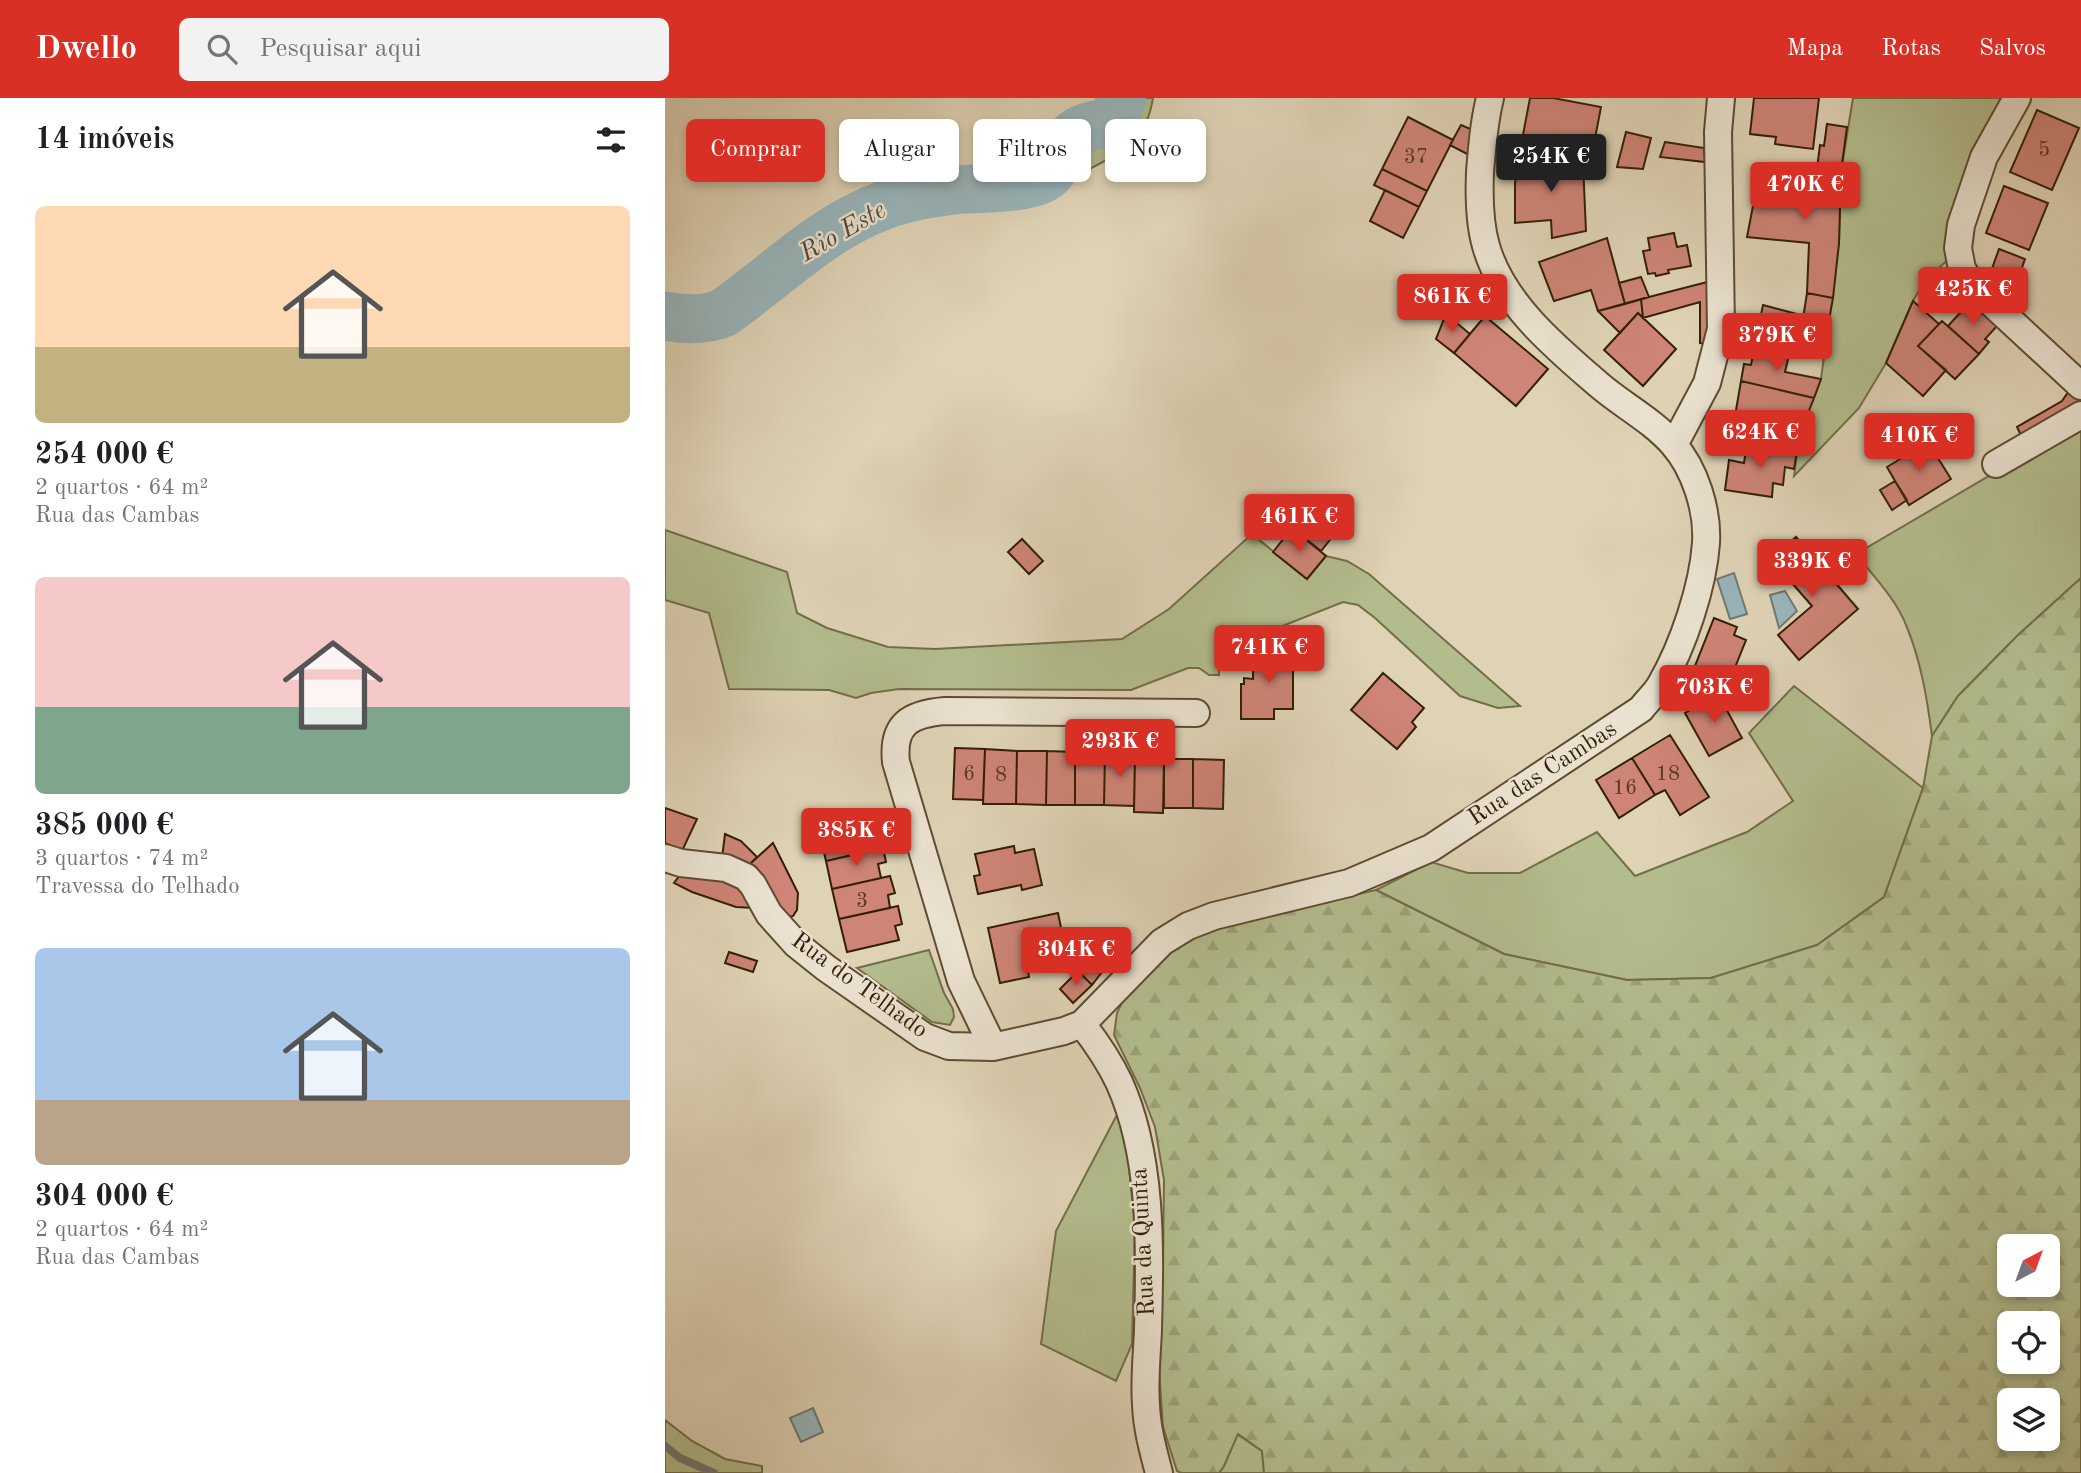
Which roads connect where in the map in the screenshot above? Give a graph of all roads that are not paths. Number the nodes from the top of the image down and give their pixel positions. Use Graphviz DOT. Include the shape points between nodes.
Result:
graph roads {
  1 [pos="1490,98"];
  2 [pos="1721,98"];
  3 [pos="2017,98"];
  4 [pos="2081,386"];
  5 [pos="2081,415"];
  6 [pos="1674,445"];
  7 [pos="1996,464"];
  8 [pos="1196,713"];
  9 [pos="665,858"];
  10 [pos="1082,1024"];
  11 [pos="993,1047"];
  12 [pos="1159,1473"];
  1 -- 6 [label="street, Rua das Cambas" via="1479,193 1486,247 1499,276 1540,331"];
  2 -- 6 [label="street" via="1721,329 1707,383"];
  3 -- 4 [label="street" via="1984,157 1961,225 1958,248 1962,269 1973,286"];
  5 -- 7 [label="street"];
  6 -- 10 [label="street, Rua das Cambas" via="1698,489 1706,543 1688,620 1660,687 1641,709 1431,848 1349,883 1188,926 1162,942"];
  8 -- 11 [label="street" via="945,710 910,719 900,729 894,747 896,762 961,981"];
  9 -- 11 [label="street, Rua do Telhado" via="726,868 745,877 796,944 925,1037 949,1046"];
  10 -- 11 [label="street, Rua do Telhado"];
  10 -- 12 [label="street, Rua da Quinta" via="1119,1083 1142,1166 1149,1297 1146,1403 1149,1439"];
}
